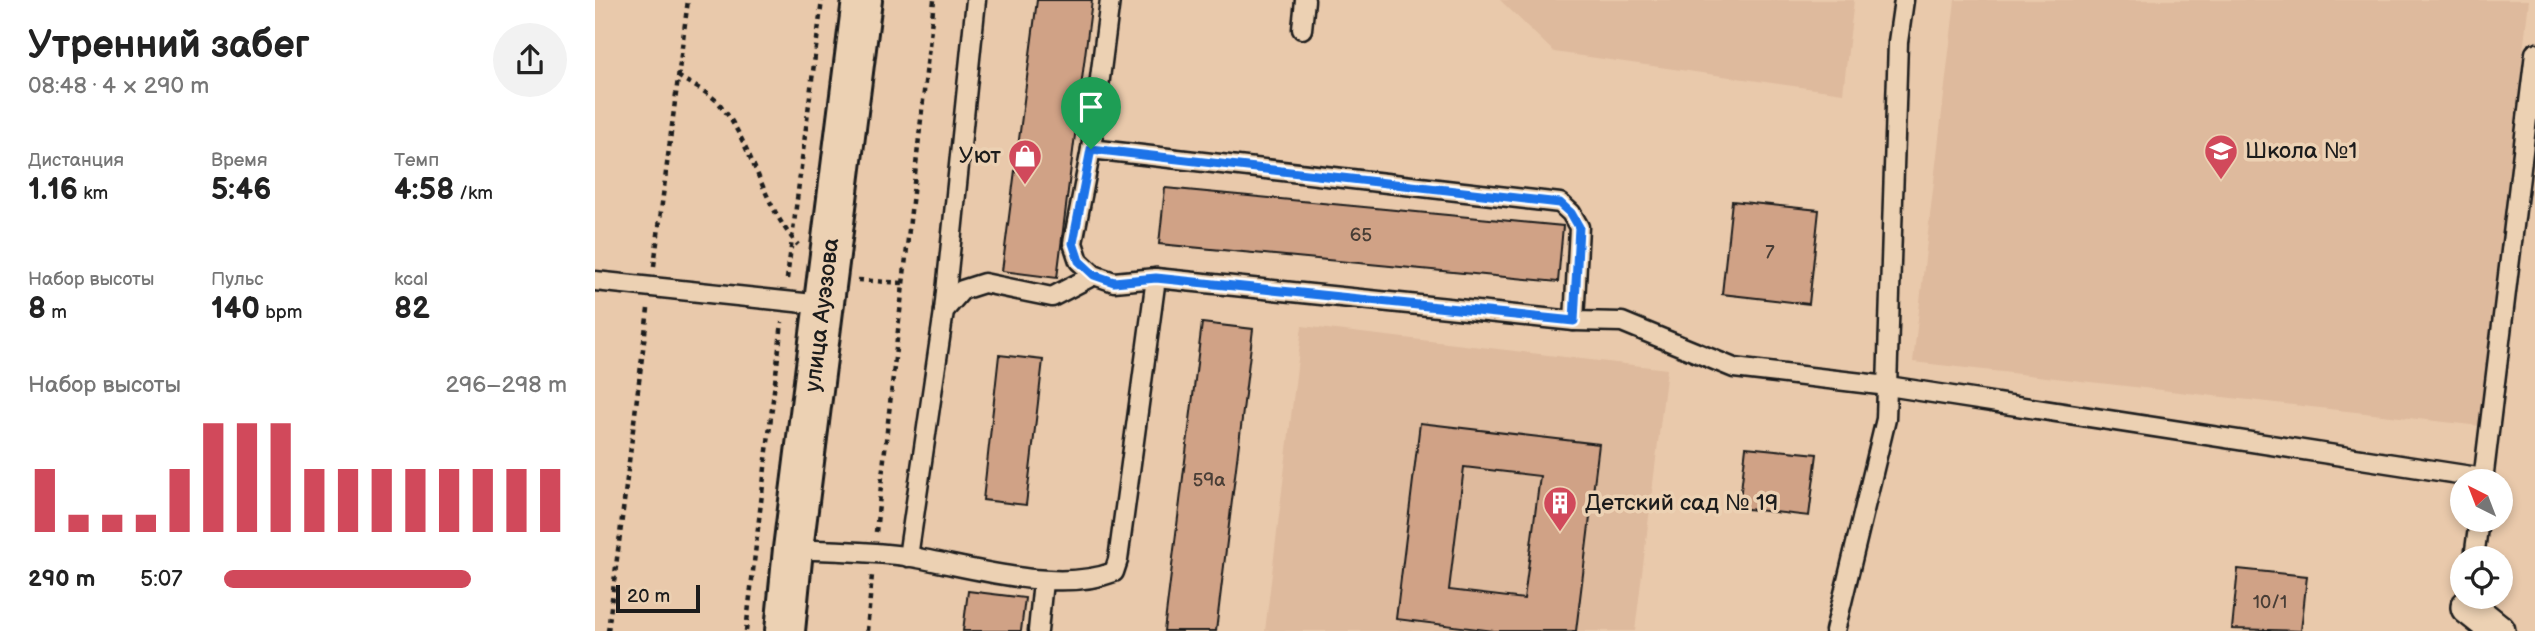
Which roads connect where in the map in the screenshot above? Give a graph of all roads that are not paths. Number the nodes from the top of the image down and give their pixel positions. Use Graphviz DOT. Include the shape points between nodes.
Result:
graph roads {
  1 [pos="862,0"];
  2 [pos="977,0"];
  3 [pos="1109,0"];
  4 [pos="1305,0"];
  5 [pos="1904,0"];
  6 [pos="1301,29"];
  7 [pos="2535,53"];
  8 [pos="1091,149"];
  9 [pos="1094,275"];
  10 [pos="1156,278"];
  11 [pos="595,281"];
  12 [pos="825,292"];
  13 [pos="944,312"];
  14 [pos="1574,321"];
  15 [pos="1888,386"];
  16 [pos="2485,469"];
  17 [pos="2450,475"];
  18 [pos="793,549"];
  19 [pos="908,556"];
  20 [pos="1044,581"];
  21 [pos="2467,612"];
  22 [pos="785,631"];
  23 [pos="1038,631"];
  24 [pos="1835,631"];
  25 [pos="2498,631"];
  1 -- 12 [label="street, улица Ауэзова"];
  2 -- 13 [label="lane"];
  3 -- 8 [label="lane"];
  4 -- 6 [label="lane"];
  5 -- 15 [label="lane" via="1898,43"];
  7 -- 16 [label="lane"];
  8 -- 9 [label="lane" via="1073,243 1079,261"];
  8 -- 14 [label="lane" via="1560,203 1579,227"];
  9 -- 10 [label="lane" via="1114,282"];
  9 -- 13 [label="lane" via="1052,297 984,283 962,290"];
  10 -- 14 [label="lane"];
  10 -- 20 [label="lane" via="1114,572"];
  11 -- 12 [label="lane"];
  12 -- 18 [label="street, улица Ауэзова"];
  13 -- 19 [label="lane"];
  14 -- 15 [label="lane" via="1622,322 1734,368"];
  15 -- 17 [label="lane"];
  15 -- 24 [label="lane" via="1885,419"];
  18 -- 19 [label="lane"];
  18 -- 22 [label="street, улица Ауэзова"];
  19 -- 20 [label="lane"];
  20 -- 23 [label="lane"];
  21 -- 25 [label="street"];
}
